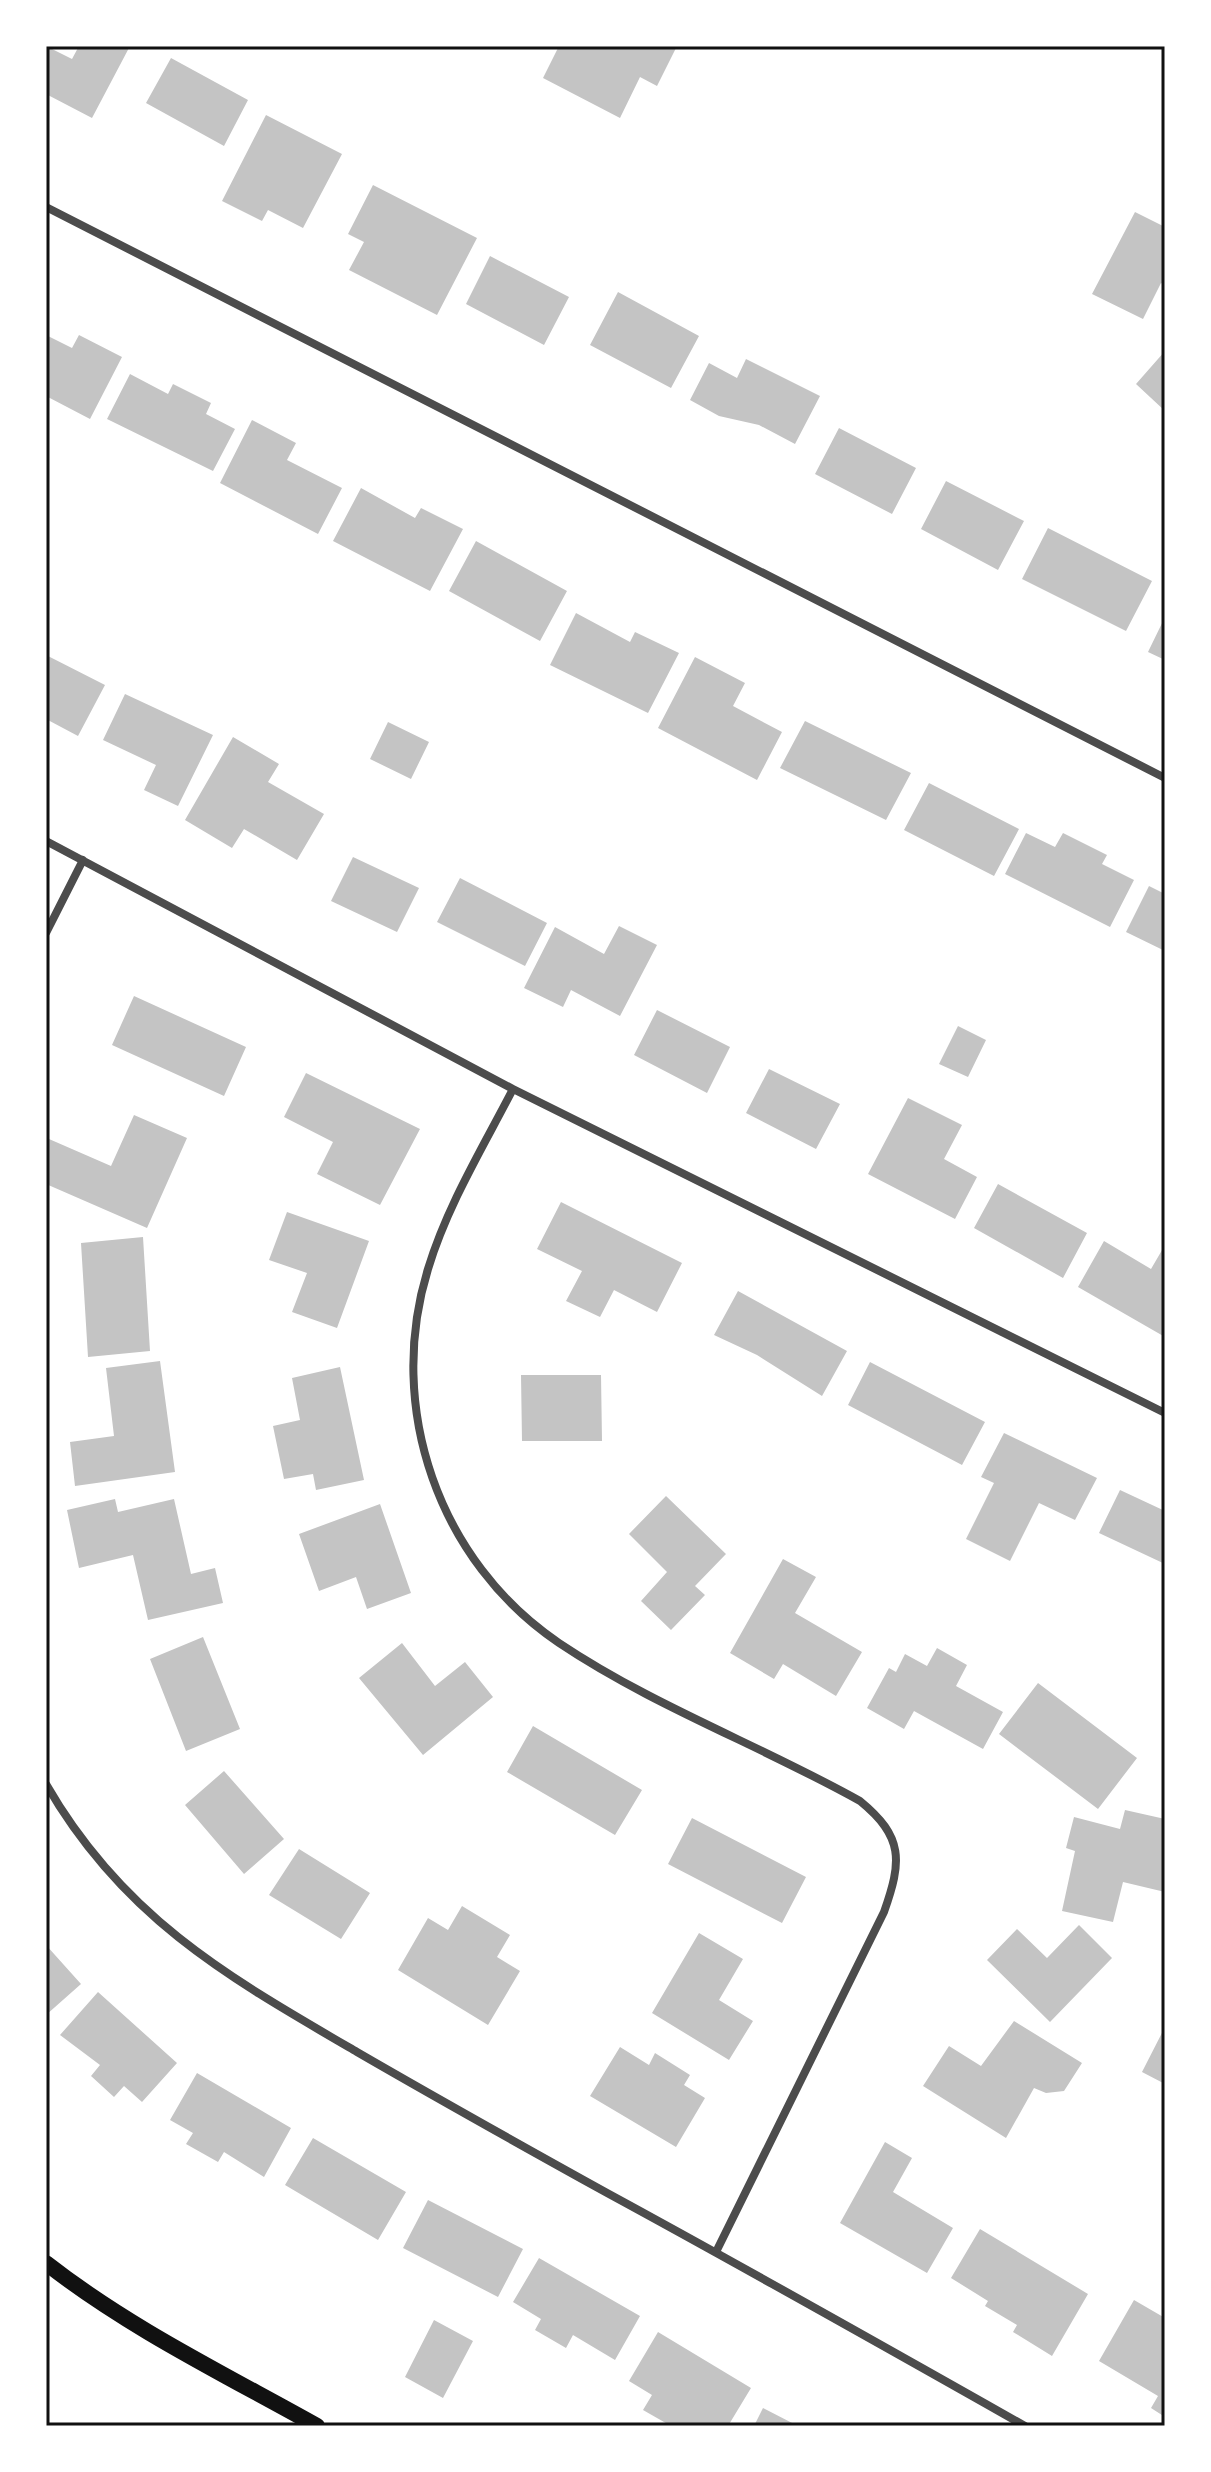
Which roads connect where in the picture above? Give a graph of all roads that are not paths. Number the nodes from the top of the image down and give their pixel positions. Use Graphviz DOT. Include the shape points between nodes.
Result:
graph roads {
  1 [pos="46,207"];
  2 [pos="1165,778"];
  3 [pos="46,841"];
  4 [pos="83,860"];
  5 [pos="46,933"];
  6 [pos="513,1089"];
  7 [pos="1165,1413"];
  8 [pos="46,1784"];
  9 [pos="716,2252"];
  10 [pos="46,2263"];
  11 [pos="317,2426"];
  12 [pos="1025,2426"];
  1 -- 2 [label="street"];
  3 -- 4 [label="street"];
  4 -- 5 [label="street"];
  4 -- 6 [label="street"];
  6 -- 7 [label="street"];
  6 -- 9 [label="street" via="438,1240 413,1348 415,1400 435,1488 455,1532 509,1602 559,1643 860,1801 894,1838 893,1886 869,1946"];
  8 -- 9 [label="street" via="93,1855 136,1904 181,1943 470,2118"];
  9 -- 12 [label="street"];
  10 -- 11 [label="main road" via="143,2328"];
}
